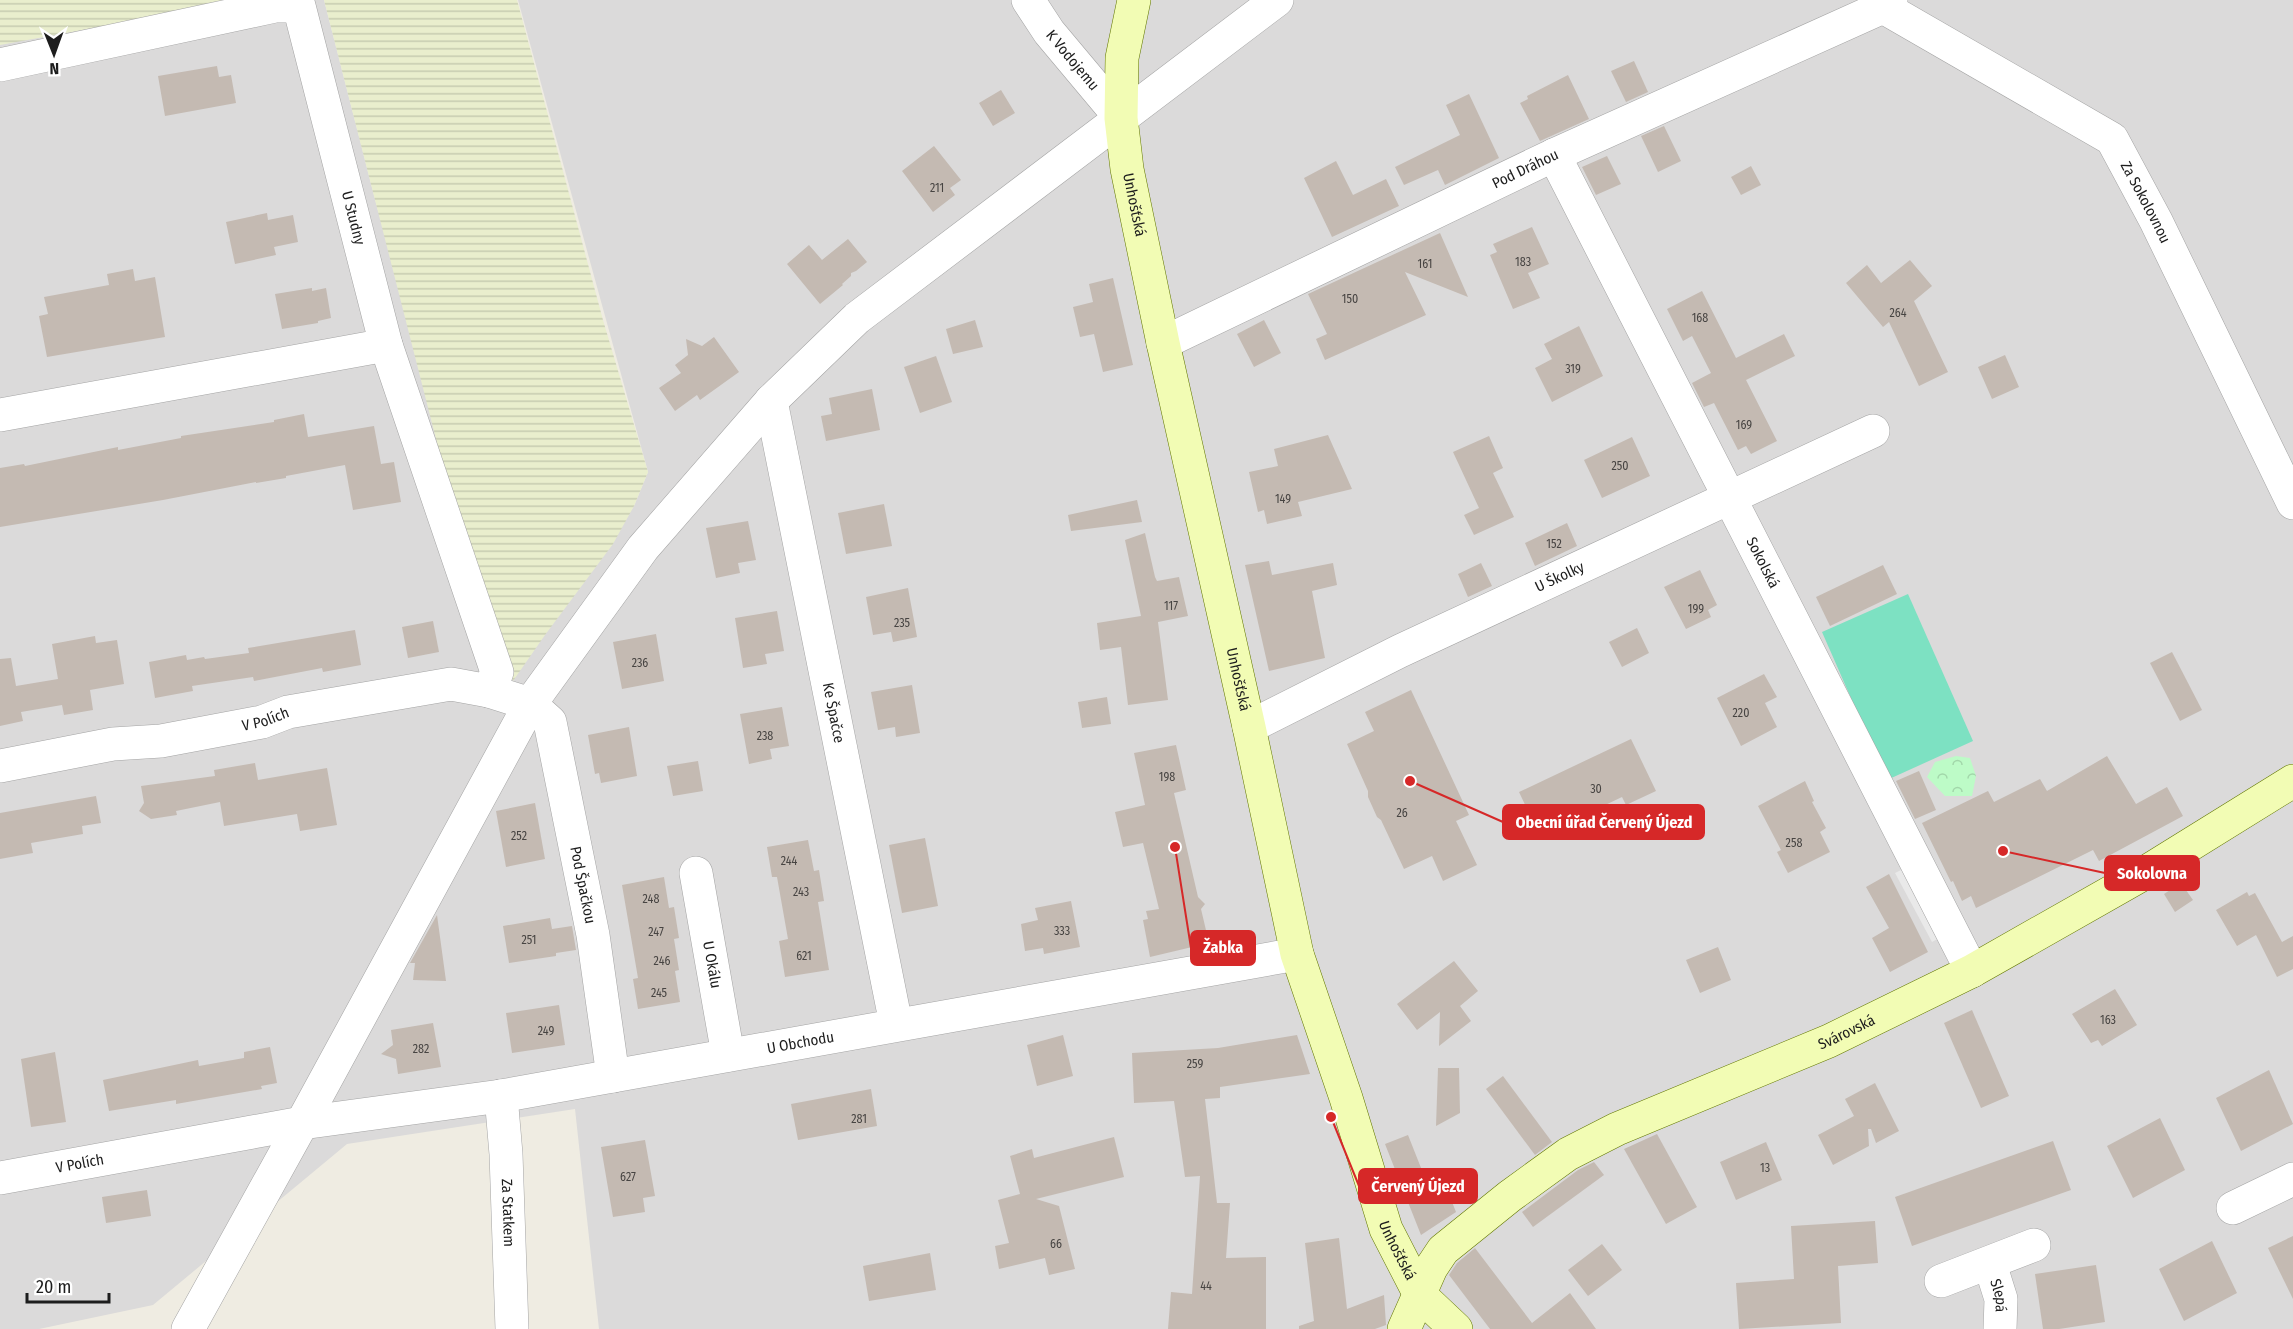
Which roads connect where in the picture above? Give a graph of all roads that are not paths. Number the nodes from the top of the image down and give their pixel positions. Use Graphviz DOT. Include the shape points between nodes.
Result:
graph roads {
  1 [pos="1028,0"];
  2 [pos="1134,0"];
  3 [pos="1277,0"];
  4 [pos="1887,3"];
  5 [pos="0,65"];
  6 [pos="1121,118"];
  7 [pos="1554,155"];
  8 [pos="1163,343"];
  9 [pos="386,345"];
  10 [pos="771,401"];
  11 [pos="0,415"];
  12 [pos="1873,431"];
  13 [pos="1730,498"];
  14 [pos="2293,503"];
  15 [pos="489,691"];
  16 [pos="530,704"];
  17 [pos="1249,727"];
  18 [pos="0,766"];
  19 [pos="2293,782"];
  20 [pos="696,873"];
  21 [pos="1297,954"];
  22 [pos="1972,971"];
  23 [pos="896,1024"];
  24 [pos="728,1055"];
  25 [pos="613,1076"];
  26 [pos="501,1096"];
  27 [pos="302,1123"];
  28 [pos="0,1178"];
  29 [pos="2293,1179"];
  30 [pos="2233,1208"];
  31 [pos="2034,1245"];
  32 [pos="1990,1264"];
  33 [pos="1941,1281"];
  34 [pos="1420,1295"];
  35 [pos="188,1329"];
  36 [pos="512,1329"];
  37 [pos="1404,1329"];
  38 [pos="1456,1329"];
  39 [pos="2000,1329"];
  1 -- 6 [label="street, K Vodojemu" via="1049,32"];
  2 -- 6 [label="main road, Unhošťská" via="1122,58"];
  3 -- 6 [label="street"];
  4 -- 7 [label="street, Pod Dráhou"];
  4 -- 14 [label="street, Za Sokolovnou" via="2112,139"];
  5 -- 9 [label="street, U Studny" via="275,6 299,6"];
  6 -- 8 [label="main road, Unhošťská" via="1127,169"];
  6 -- 10 [label="street" via="857,318"];
  7 -- 8 [label="street, Pod Dráhou"];
  7 -- 13 [label="street, Sokolská"];
  8 -- 17 [label="main road, Unhošťská"];
  9 -- 11 [label="street"];
  9 -- 15 [label="street" via="497,672"];
  10 -- 16 [label="street" via="643,548"];
  10 -- 23 [label="street, Ke Špačce"];
  12 -- 13 [label="street, U Školky"];
  13 -- 17 [label="street, U Školky" via="1400,651"];
  13 -- 22 [label="street, Sokolská"];
  15 -- 16 [label="street, V Polích"];
  15 -- 18 [label="street, V Polích" via="451,684 288,712 262,722 161,741 113,744"];
  16 -- 25 [label="street, Pod Špačkou" via="550,722 593,935"];
  16 -- 27 [label="street"];
  17 -- 21 [label="main road, Unhošťská"];
  19 -- 22 [label="main road, Svárovská" via="2143,874"];
  20 -- 24 [label="street, U Okálu"];
  21 -- 23 [label="street, U Obchodu"];
  21 -- 34 [label="main road, Unhošťská" via="1386,1229"];
  22 -- 34 [label="main road, Svárovská" via="1829,1041 1617,1129 1568,1154 1443,1250"];
  23 -- 24 [label="street, U Obchodu"];
  24 -- 25 [label="street, U Obchodu"];
  25 -- 26 [label="street, U Obchodu"];
  26 -- 27 [label="street, U Obchodu"];
  26 -- 36 [label="street, Za Statkem"];
  27 -- 28 [label="street, V Polích"];
  27 -- 35 [label="street"];
  29 -- 30 [label="street"];
  31 -- 32 [label="street, Slepá"];
  32 -- 33 [label="street, Slepá"];
  32 -- 39 [label="street, Slepá" via="2001,1299"];
  34 -- 37 [label="main road, Svárovská"];
  34 -- 38 [label="main road, Unhošťská"];
}
